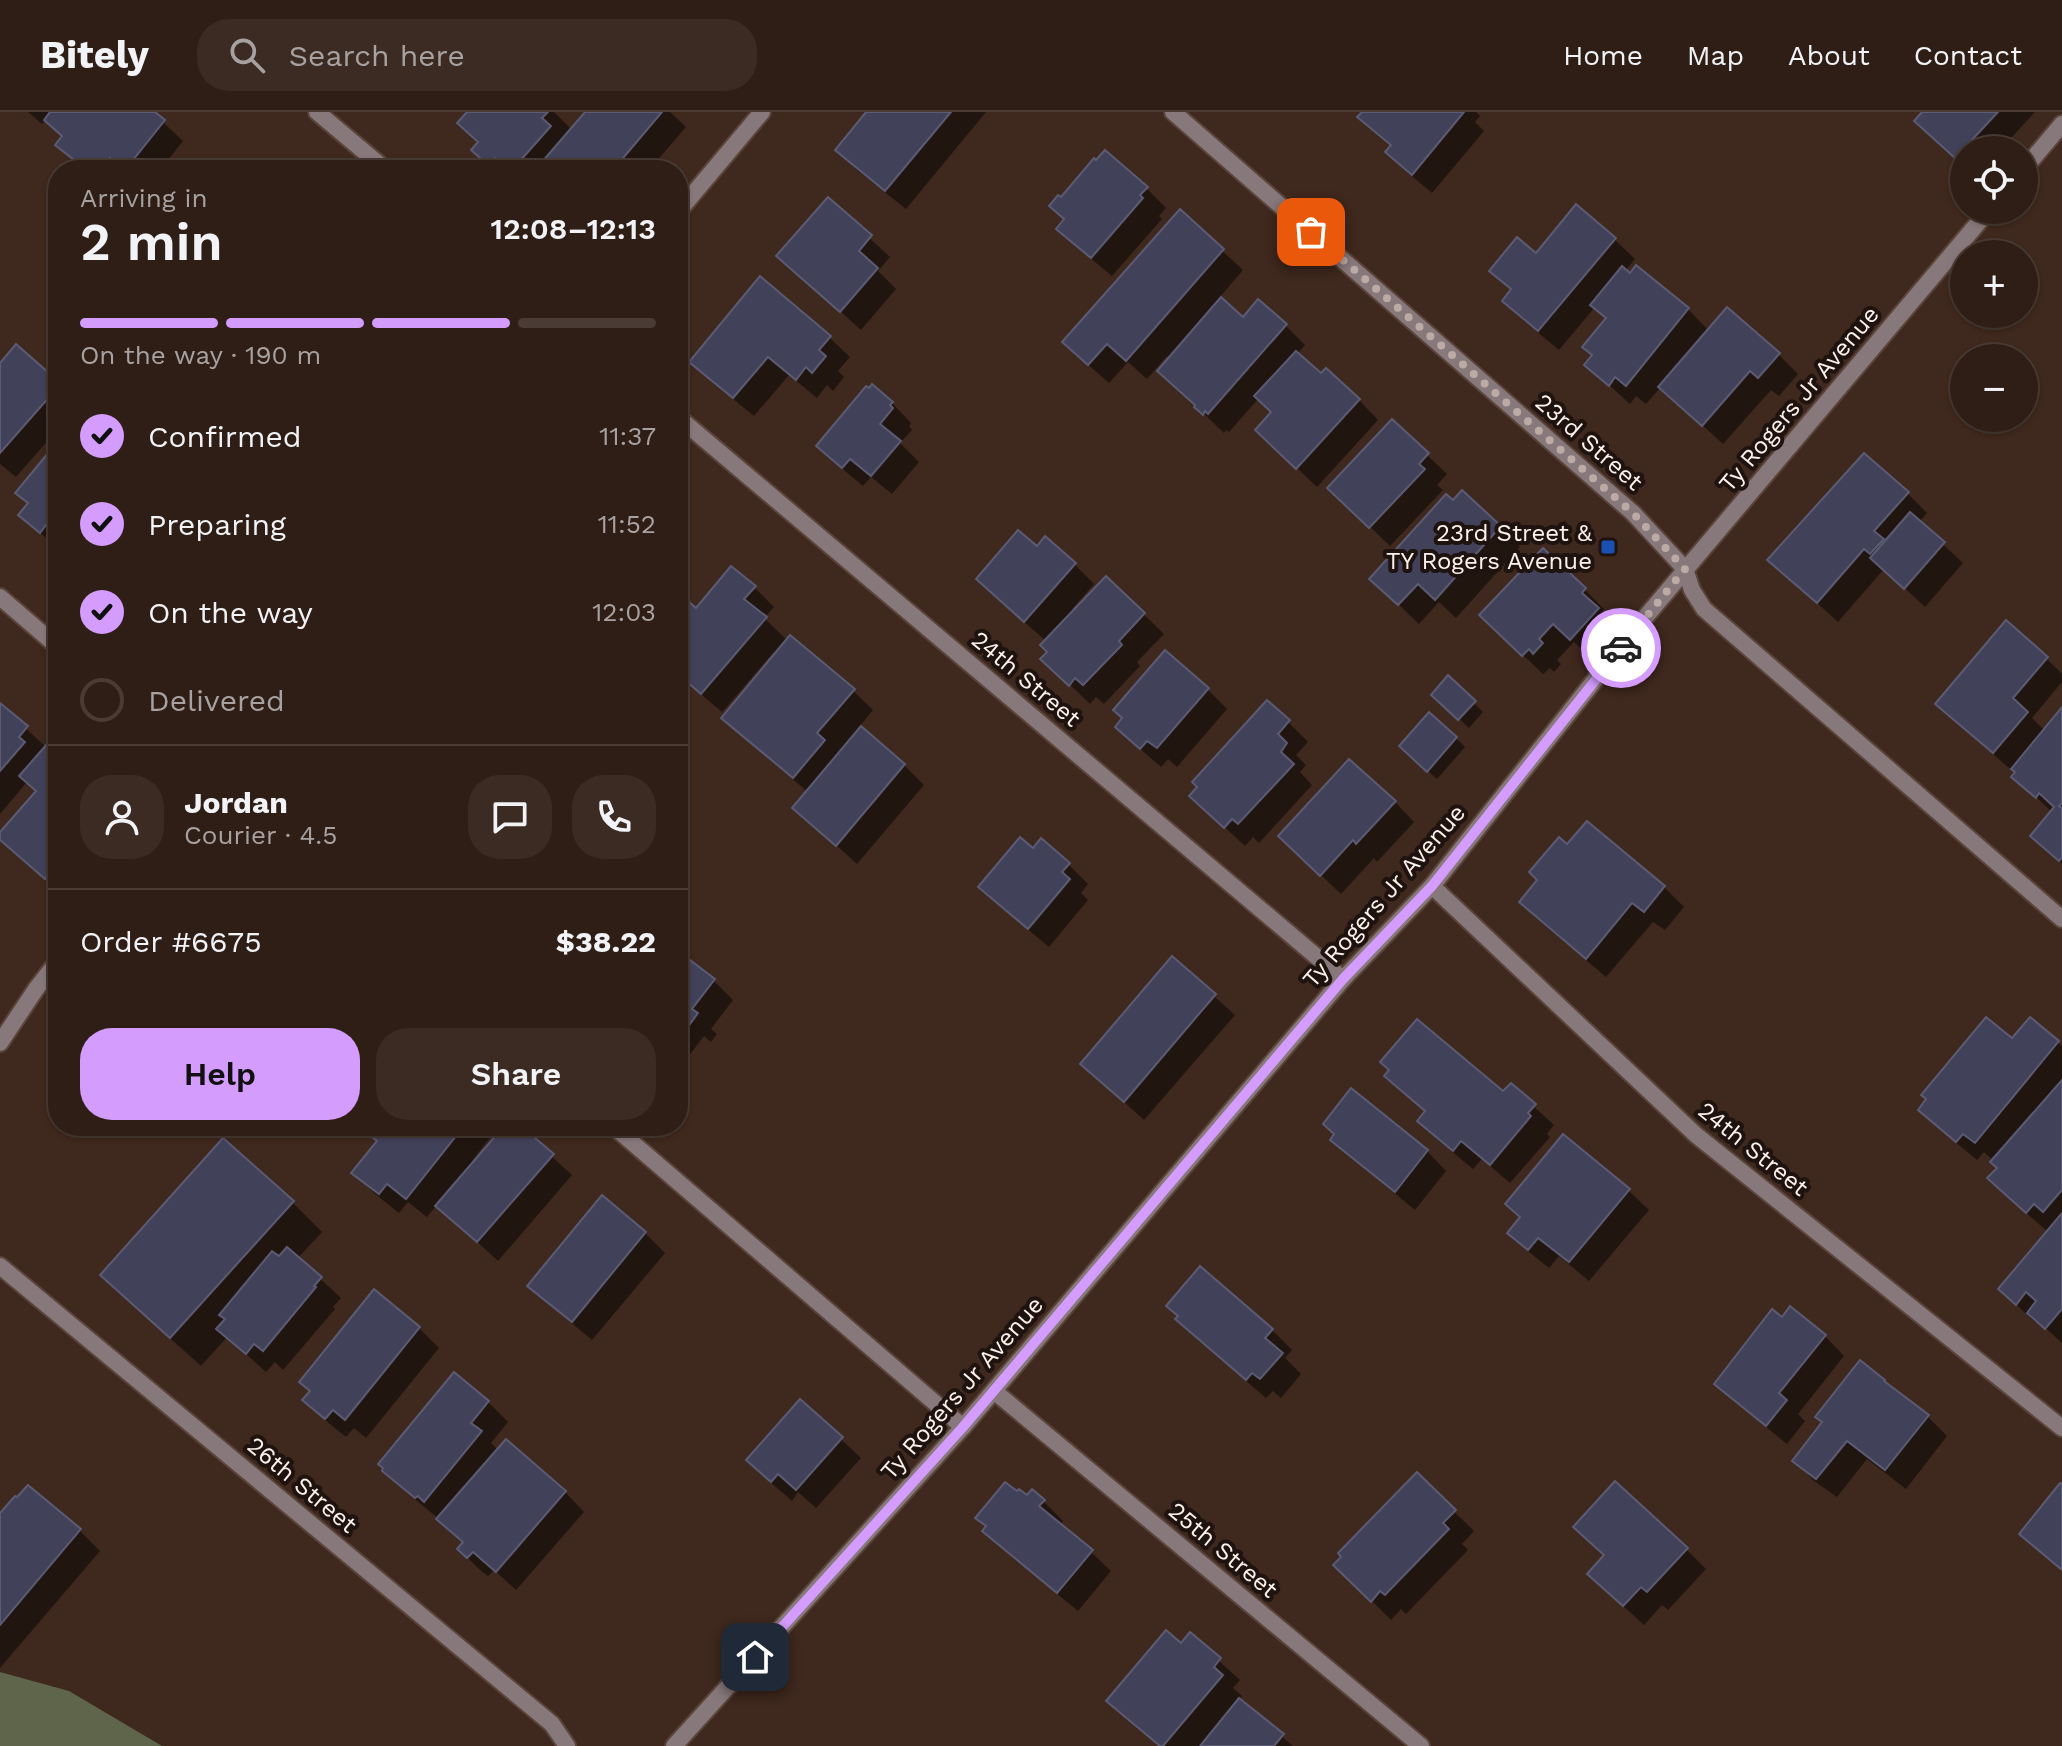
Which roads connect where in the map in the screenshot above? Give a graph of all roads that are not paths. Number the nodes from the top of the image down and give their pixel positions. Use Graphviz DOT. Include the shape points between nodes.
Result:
graph roads {
  1 [pos="317,112"];
  2 [pos="762,112"];
  3 [pos="1173,112"];
  4 [pos="2062,124"];
  5 [pos="2038,152"];
  6 [pos="374,160"];
  7 [pos="688,200"];
  8 [pos="1977,224"];
  9 [pos="688,425"];
  10 [pos="1685,569"];
  11 [pos="0,597"];
  12 [pos="48,638"];
  13 [pos="1432,886"];
  14 [pos="2062,919"];
  15 [pos="48,974"];
  16 [pos="1343,979"];
  17 [pos="0,1043"];
  18 [pos="625,1136"];
  19 [pos="0,1266"];
  20 [pos="994,1391"];
  21 [pos="963,1427"];
  22 [pos="2062,1428"];
  23 [pos="567,1746"];
  24 [pos="674,1746"];
  25 [pos="1421,1746"];
  1 -- 6 [label="street"];
  2 -- 7 [label="street"];
  3 -- 10 [label="street, 23rd Street" via="1633,513"];
  4 -- 5 [label="street"];
  8 -- 10 [label="street, Ty Rogers Jr Avenue"];
  9 -- 16 [label="street, 24th Street"];
  10 -- 13 [label="street, Ty Rogers Jr Avenue"];
  10 -- 14 [label="street, 23rd Street" via="1704,609"];
  11 -- 12 [label="street"];
  13 -- 16 [label="street, Ty Rogers Jr Avenue"];
  13 -- 22 [label="street, 24th Street" via="1696,1135"];
  15 -- 17 [label="street"];
  16 -- 20 [label="street, Ty Rogers Jr Avenue"];
  18 -- 21 [label="street"];
  19 -- 23 [label="street, 26th Street" via="552,1724"];
  20 -- 21 [label="street, Ty Rogers Jr Avenue"];
  20 -- 25 [label="street, 25th Street"];
  21 -- 24 [label="street, Ty Rogers Jr Avenue"];
}
